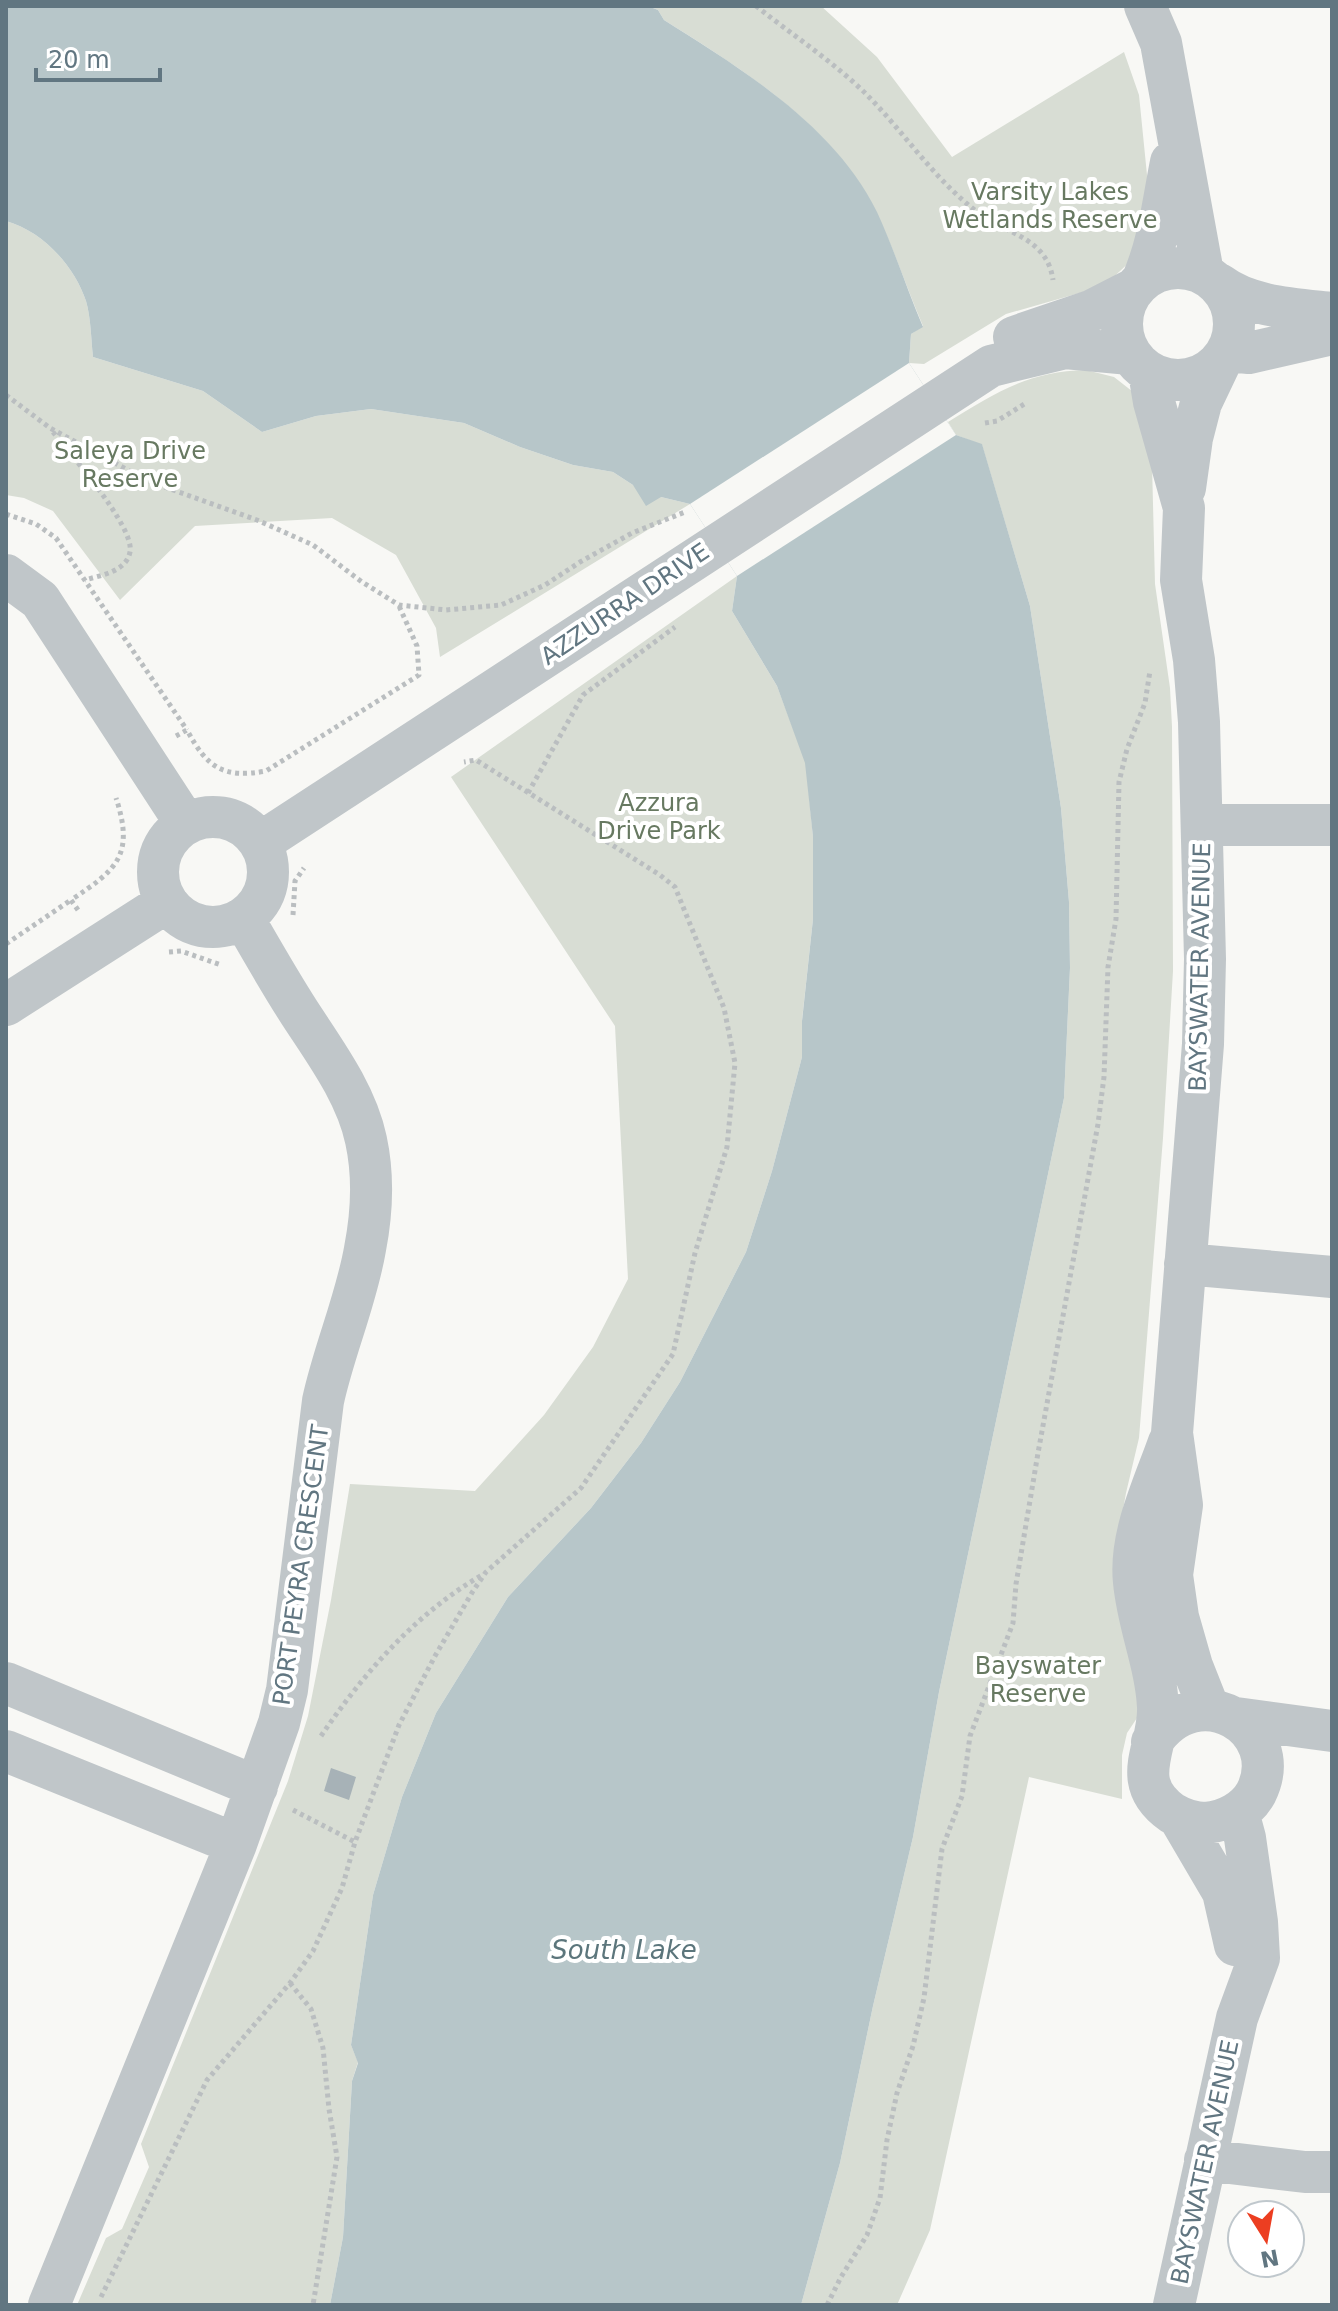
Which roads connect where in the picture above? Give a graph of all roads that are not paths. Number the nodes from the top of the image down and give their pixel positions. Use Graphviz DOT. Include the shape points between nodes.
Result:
graph roads {
  1 [pos="1145,6"];
  2 [pos="1176,133"];
  3 [pos="1211,278"];
  4 [pos="1138,285"];
  5 [pos="1332,313"];
  6 [pos="1332,334"];
  7 [pos="1224,356"];
  8 [pos="1139,363"];
  9 [pos="991,366"];
  10 [pos="1182,501"];
  11 [pos="6,575"];
  12 [pos="186,824"];
  13 [pos="1203,825"];
  14 [pos="1332,825"];
  15 [pos="260,843"];
  16 [pos="167,902"];
  17 [pos="243,918"];
  18 [pos="6,1005"];
  19 [pos="1185,1264"];
  20 [pos="1332,1277"];
  21 [pos="1172,1433"];
  22 [pos="6,1683"];
  23 [pos="1223,1714"];
  24 [pos="1332,1731"];
  25 [pos="1152,1742"];
  26 [pos="6,1751"];
  27 [pos="1261,1773"];
  28 [pos="257,1787"];
  29 [pos="1238,1812"];
  30 [pos="1179,1817"];
  31 [pos="236,1844"];
  32 [pos="1237,2018"];
  33 [pos="1205,2160"];
  34 [pos="1332,2172"];
  35 [pos="49,2305"];
  36 [pos="1174,2305"];
  1 -- 2 [label="street" via="1161,43"];
  2 -- 3 [label="street"];
  2 -- 4 [label="street" via="1160,228"];
  3 -- 4 [label="street" via="1188,268 1171,268"];
  3 -- 5 [label="street" via="1230,293 1252,300"];
  3 -- 7 [label="street" via="1229,299 1234,316 1234,334"];
  4 -- 8 [label="street" via="1121,321 1123,338"];
  4 -- 9 [label="street" via="1093,310 1015,336"];
  6 -- 7 [label="street"];
  7 -- 8 [label="street" via="1195,378 1179,381 1164,379"];
  7 -- 10 [label="street, BAYSWATER AVENUE" via="1201,403"];
  8 -- 9 [label="street" via="1065,348"];
  8 -- 10 [label="street, BAYSWATER AVENUE"];
  9 -- 15 [label="street, AZZURRA DRIVE" via="705,526"];
  10 -- 13 [label="street, BAYSWATER AVENUE" via="1181,580 1196,675"];
  11 -- 12 [label="street" via="40,600"];
  12 -- 15 [label="street" via="226,818"];
  12 -- 16 [label="street" via="159,859"];
  13 -- 14 [label="street"];
  13 -- 19 [label="street, BAYSWATER AVENUE" via="1203,1044"];
  15 -- 17 [label="street" via="268,878 260,900"];
  16 -- 17 [label="street" via="201,925 216,927"];
  16 -- 18 [label="street"];
  17 -- 28 [label="street, PORT PEYRA CRESCENT" via="357,1109 372,1175 365,1251 323,1401 287,1690"];
  19 -- 20 [label="street"];
  19 -- 21 [label="street, BAYSWATER AVENUE"];
  21 -- 23 [label="street, BAYSWATER AVENUE" via="1182,1505 1172,1575 1178,1617 1192,1666"];
  21 -- 25 [label="street, BAYSWATER AVENUE" via="1138,1537 1133,1578 1158,1710"];
  22 -- 28 [label="street"];
  23 -- 24 [label="street"];
  23 -- 25 [label="street" via="1192,1710 1162,1727"];
  23 -- 27 [label="street, BAYSWATER AVENUE" via="1252,1733"];
  24 -- 27 [label="street"];
  25 -- 30 [label="street, BAYSWATER AVENUE" via="1147,1759 1150,1785 1164,1807"];
  26 -- 31 [label="street"];
  27 -- 29 [label="street" via="1255,1794"];
  28 -- 31 [label="street, PORT PEYRA CRESCENT"];
  29 -- 30 [label="street" via="1220,1822"];
  29 -- 32 [label="street, BAYSWATER AVENUE" via="1259,1958"];
  30 -- 32 [label="street, BAYSWATER AVENUE" via="1223,1892 1236,1955"];
  31 -- 35 [label="street, PORT PEYRA CRESCENT"];
  32 -- 33 [label="street, BAYSWATER AVENUE"];
  33 -- 34 [label="street"];
  33 -- 36 [label="street, BAYSWATER AVENUE"];
}
